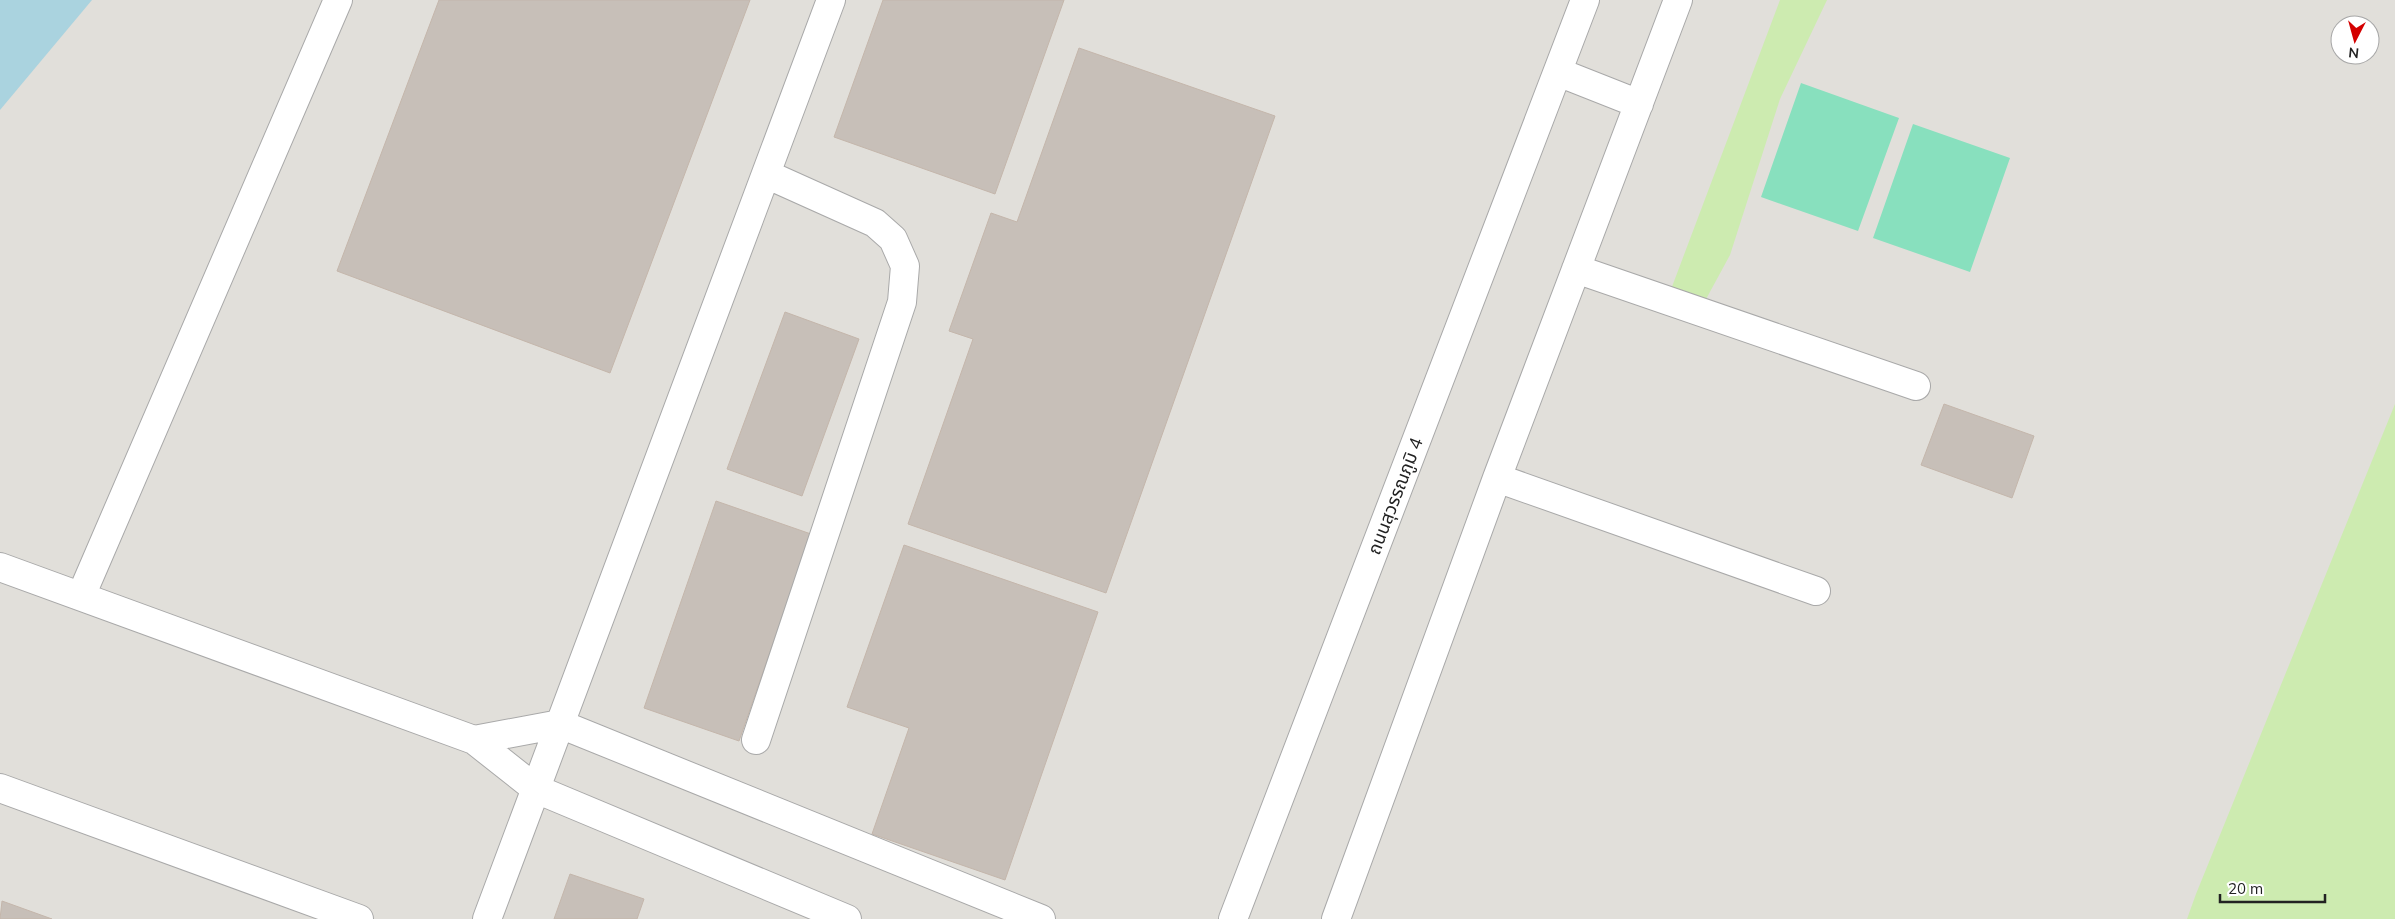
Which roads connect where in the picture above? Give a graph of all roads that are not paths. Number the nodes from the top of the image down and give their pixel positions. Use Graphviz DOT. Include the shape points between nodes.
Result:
graph roads {
  1 [pos="338,0"];
  2 [pos="831,0"];
  3 [pos="1585,0"];
  4 [pos="1678,0"];
  5 [pos="1558,72"];
  6 [pos="1639,104"];
  7 [pos="766,174"];
  8 [pos="1576,270"];
  9 [pos="1916,386"];
  10 [pos="1497,478"];
  11 [pos="0,567"];
  12 [pos="1816,591"];
  13 [pos="81,596"];
  14 [pos="560,724"];
  15 [pos="474,740"];
  16 [pos="756,740"];
  17 [pos="0,788"];
  18 [pos="536,788"];
  19 [pos="1007,913"];
  20 [pos="359,919"];
  21 [pos="487,919"];
  22 [pos="847,919"];
  23 [pos="1041,919"];
  24 [pos="1233,919"];
  25 [pos="1336,919"];
  1 -- 13 [label="street"];
  2 -- 7 [label="street"];
  3 -- 5 [label="street, ถนนสุวรรณภูมิ 4"];
  4 -- 6 [label="street"];
  5 -- 6 [label="street"];
  5 -- 24 [label="street, ถนนสุวรรณภูมิ 4"];
  6 -- 8 [label="street"];
  7 -- 14 [label="street"];
  7 -- 16 [label="street" via="875,223 893,239 905,266 902,302"];
  8 -- 9 [label="street"];
  8 -- 10 [label="street"];
  10 -- 12 [label="street"];
  10 -- 25 [label="street"];
  11 -- 13 [label="street"];
  13 -- 15 [label="street"];
  14 -- 15 [label="street"];
  14 -- 18 [label="street"];
  14 -- 19 [label="street"];
  15 -- 18 [label="street"];
  17 -- 20 [label="street"];
  18 -- 21 [label="street"];
  18 -- 22 [label="street"];
  19 -- 23 [label="street"];
}
